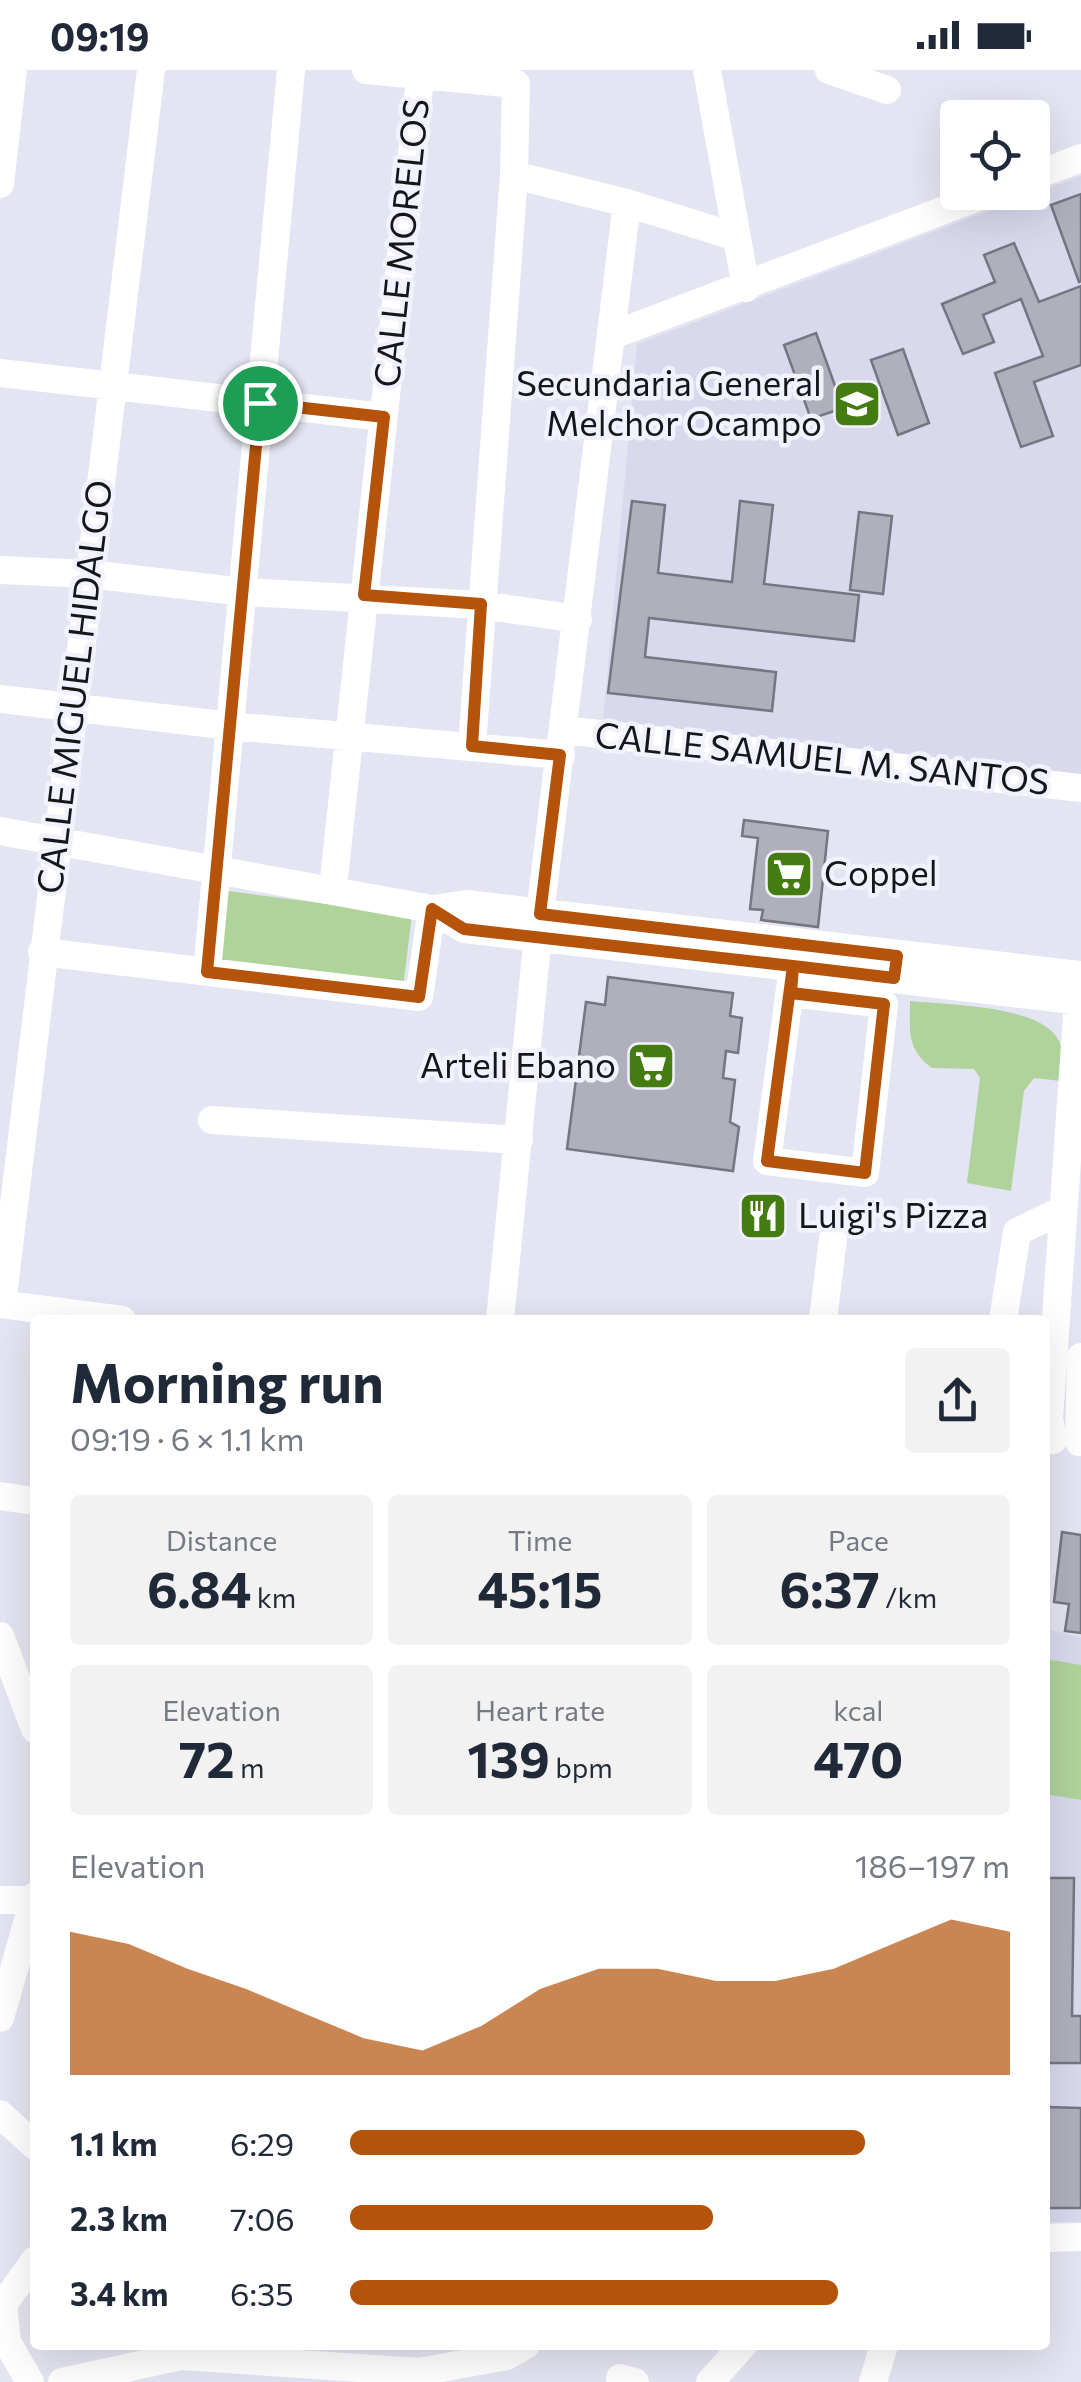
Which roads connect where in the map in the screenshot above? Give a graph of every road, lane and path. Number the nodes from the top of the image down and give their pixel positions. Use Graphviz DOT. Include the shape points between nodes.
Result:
graph roads {
  1 [pos="13,70"];
  2 [pos="151,70"];
  3 [pos="291,70"];
  4 [pos="366,70"];
  5 [pos="706,70"];
  6 [pos="829,70"];
  7 [pos="421,72"];
  8 [pos="886,90"];
  9 [pos="4,112"];
  10 [pos="1081,158"];
  11 [pos="1050,170"];
  12 [pos="514,175"];
  13 [pos="0,184"];
  14 [pos="627,202"];
  15 [pos="946,210"];
  16 [pos="733,236"];
  17 [pos="746,288"];
  18 [pos="613,335"];
  19 [pos="0,374"];
  20 [pos="112,388"];
  21 [pos="260,403"];
  22 [pos="384,417"];
  23 [pos="0,570"];
  24 [pos="89,574"];
  25 [pos="244,592"];
  26 [pos="364,595"];
  27 [pos="481,604"];
  28 [pos="578,619"];
  29 [pos="0,699"];
  30 [pos="72,705"];
  31 [pos="231,726"];
  32 [pos="349,734"];
  33 [pos="562,742"];
  34 [pos="472,746"];
  35 [pos="1081,788"];
  36 [pos="0,831"];
  37 [pos="57,840"];
  38 [pos="218,873"];
  39 [pos="333,888"];
  40 [pos="432,909"];
  41 [pos="540,927"];
  42 [pos="42,952"];
  43 [pos="895,967"];
  44 [pos="207,972"];
  45 [pos="792,980"];
  46 [pos="1080,989"];
  47 [pos="212,1120"];
  48 [pos="519,1140"];
  49 [pos="1062,1210"];
  50 [pos="833,1239"];
  51 [pos="1,1304"];
  52 [pos="84,1315"];
  53 [pos="501,1315"];
  54 [pos="824,1315"];
  55 [pos="1004,1315"];
  56 [pos="1081,1357"];
  57 [pos="1064,1429"];
  58 [pos="0,1496"];
  59 [pos="30,1499"];
  60 [pos="0,1636"];
  61 [pos="30,1716"];
  62 [pos="30,1898"];
  63 [pos="0,1900"];
  64 [pos="30,1909"];
  65 [pos="0,2018"];
  66 [pos="0,2114"];
  67 [pos="30,2141"];
  68 [pos="1081,2237"];
  69 [pos="1050,2238"];
  70 [pos="30,2267"];
  71 [pos="517,2350"];
  72 [pos="739,2350"];
  73 [pos="882,2350"];
  74 [pos="30,2382"];
  75 [pos="62,2382"];
  76 [pos="710,2382"];
  77 [pos="872,2382"];
  1 -- 9 [label="street"];
  2 -- 20 [label="street, CALLE MIGUEL HIDALGO"];
  3 -- 21 [label="street"];
  4 -- 7 [label="street"];
  5 -- 16 [label="street"];
  6 -- 8 [label="street"];
  7 -- 12 [label="street" via="516,84"];
  7 -- 22 [label="street, CALLE MORELOS"];
  9 -- 13 [label="street"];
  10 -- 11 [label="street"];
  12 -- 14 [label="street"];
  12 -- 27 [label="street"];
  14 -- 16 [label="street"];
  14 -- 18 [label="street"];
  15 -- 17 [label="street"];
  16 -- 17 [label="street"];
  17 -- 18 [label="street"];
  18 -- 28 [label="street"];
  19 -- 20 [label="street"];
  20 -- 21 [label="street"];
  20 -- 24 [label="street, CALLE MIGUEL HIDALGO"];
  21 -- 22 [label="street"];
  21 -- 25 [label="street"];
  22 -- 26 [label="street, CALLE MORELOS"];
  23 -- 24 [label="street"];
  24 -- 25 [label="street"];
  24 -- 30 [label="street, CALLE MIGUEL HIDALGO"];
  25 -- 26 [label="street"];
  25 -- 31 [label="street"];
  26 -- 27 [label="street"];
  26 -- 32 [label="street, CALLE MORELOS"];
  27 -- 28 [label="street"];
  27 -- 34 [label="street"];
  28 -- 33 [label="street"];
  29 -- 30 [label="street"];
  30 -- 31 [label="street, CALLE SAMUEL M. SANTOS"];
  30 -- 37 [label="street, CALLE MIGUEL HIDALGO"];
  31 -- 32 [label="street, CALLE SAMUEL M. SANTOS"];
  31 -- 38 [label="street"];
  32 -- 34 [label="street, CALLE SAMUEL M. SANTOS"];
  32 -- 39 [label="street, CALLE MORELOS"];
  33 -- 34 [label="street, CALLE SAMUEL M. SANTOS"];
  33 -- 35 [label="street, CALLE SAMUEL M. SANTOS"];
  33 -- 41 [label="street"];
  36 -- 37 [label="street"];
  37 -- 38 [label="street"];
  37 -- 42 [label="street, CALLE MIGUEL HIDALGO"];
  38 -- 39 [label="street"];
  38 -- 44 [label="street"];
  39 -- 40 [label="street"];
  40 -- 41 [label="street" via="467,904"];
  40 -- 44 [label="street" via="419,997"];
  41 -- 43 [label="street"];
  41 -- 45 [label="street"];
  41 -- 48 [label="street"];
  42 -- 44 [label="street"];
  42 -- 51 [label="street, CALLE MIGUEL HIDALGO"];
  43 -- 45 [label="street"];
  43 -- 46 [label="street"];
  45 -- 45 [label="street" via="884,1004 865,1173 767,1161"];
  46 -- 49 [label="street"];
  47 -- 48 [label="street"];
  48 -- 53 [label="street"];
  49 -- 55 [label="street" via="1017,1232"];
  49 -- 57 [label="street"];
  50 -- 54 [label="street"];
  51 -- 52 [label="street"];
  56 -- 57 [label="street"];
  58 -- 59 [label="street"];
  60 -- 61 [label="street"];
  62 -- 63 [label="street"];
  64 -- 65 [label="street"];
  66 -- 67 [label="street"];
  68 -- 69 [label="street"];
  70 -- 74 [label="street" via="3,2305 7,2342"];
  71 -- 75 [label="street" via="419,2372 181,2356"];
  72 -- 76 [label="street"];
  73 -- 77 [label="street"];
}
